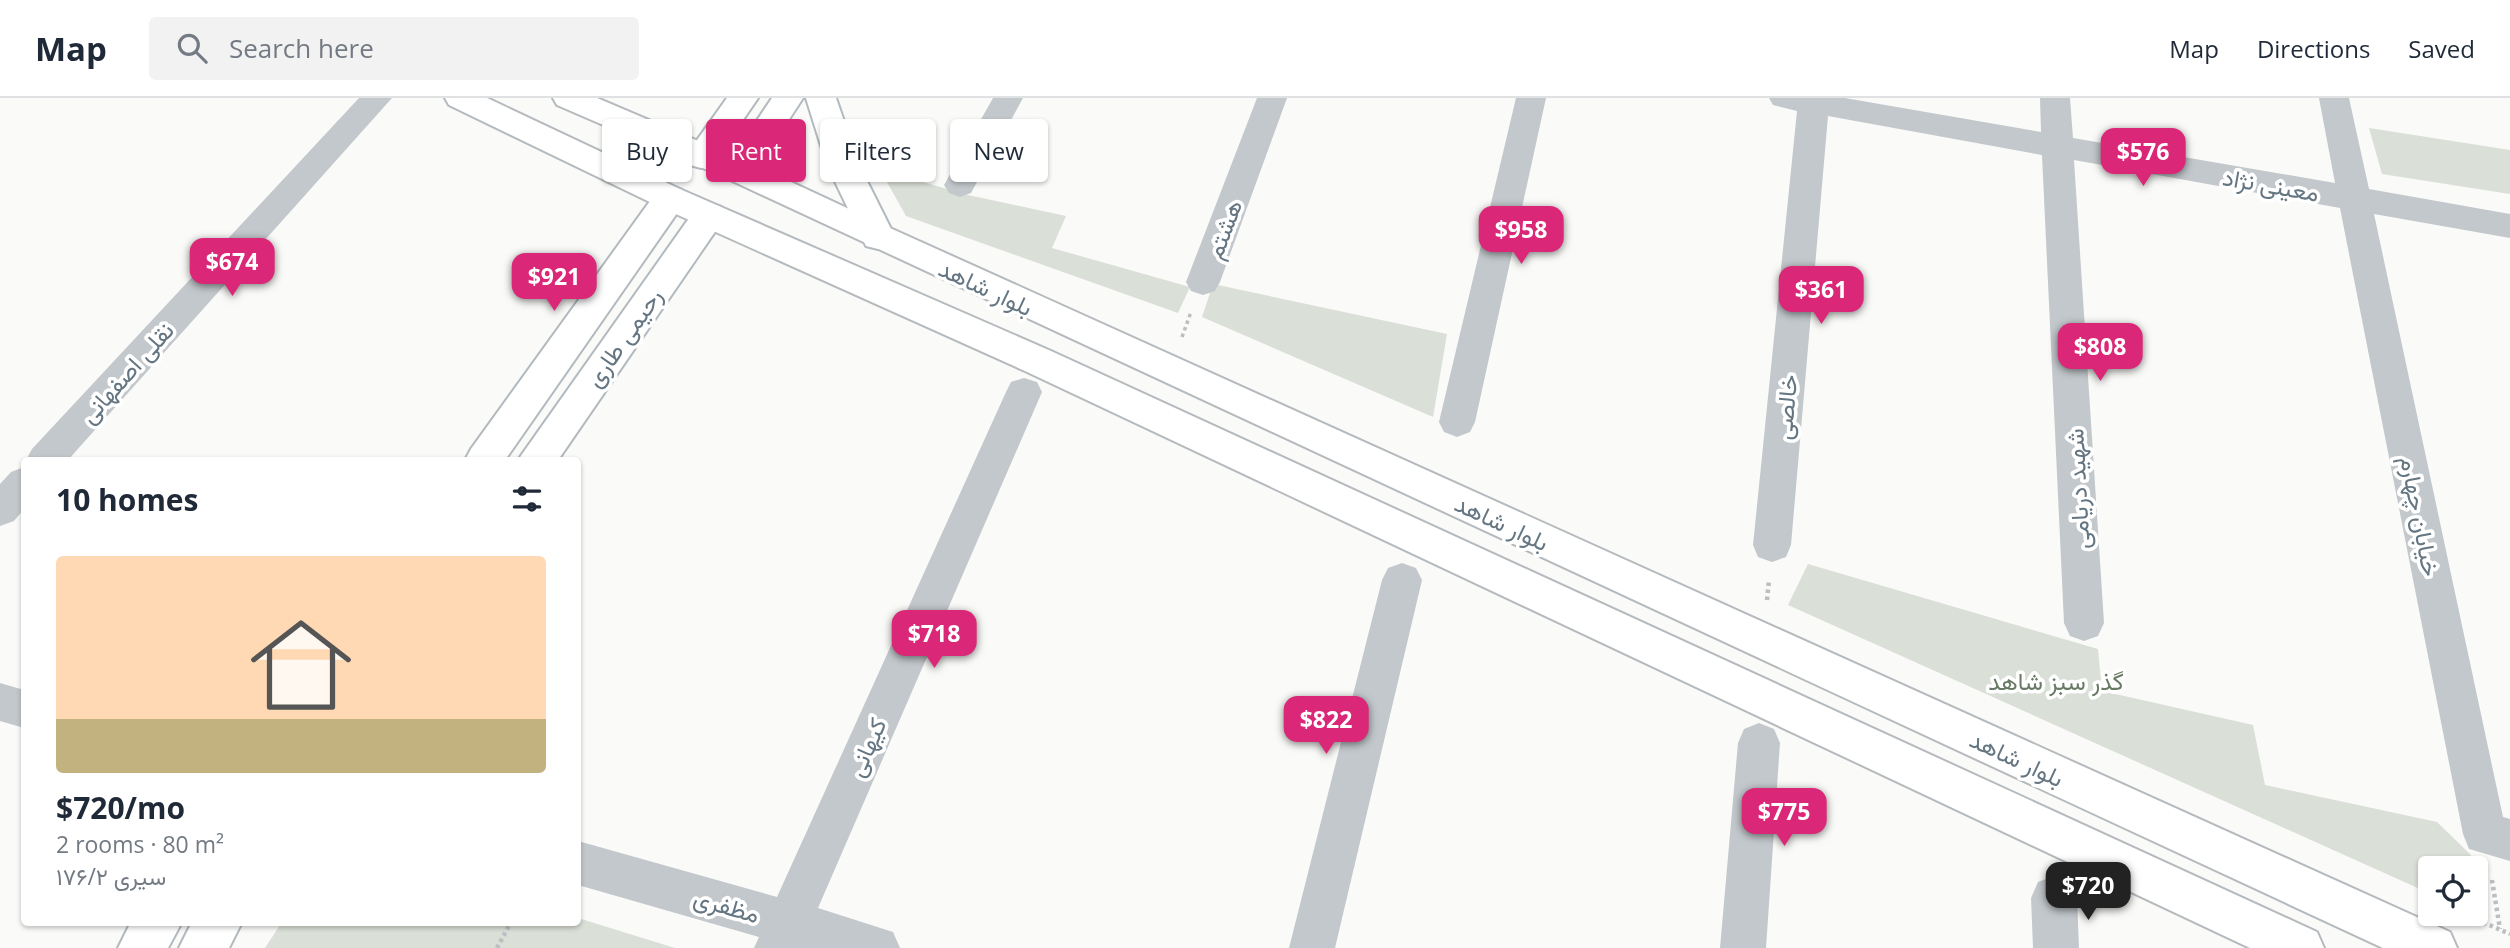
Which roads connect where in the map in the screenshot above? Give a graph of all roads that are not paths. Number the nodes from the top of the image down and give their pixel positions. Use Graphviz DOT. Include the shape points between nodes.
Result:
graph roads {
  1 [pos="377,98"];
  2 [pos="460,98"];
  3 [pos="568,98"];
  4 [pos="743,98"];
  5 [pos="789,98"];
  6 [pos="821,98"];
  7 [pos="1008,98"];
  8 [pos="1272,98"];
  9 [pos="1531,98"];
  10 [pos="2055,98"];
  11 [pos="2334,98"];
  12 [pos="1804,99"];
  13 [pos="775,119"];
  14 [pos="2059,146"];
  15 [pos="701,157"];
  16 [pos="706,159"];
  17 [pos="732,182"];
  18 [pos="762,182"];
  19 [pos="960,185"];
  20 [pos="670,198"];
  21 [pos="2357,199"];
  22 [pos="709,215"];
  23 [pos="2510,226"];
  24 [pos="878,237"];
  25 [pos="1203,282"];
  26 [pos="1024,392"];
  27 [pos="1457,422"];
  28 [pos="49,457"];
  29 [pos="486,457"];
  30 [pos="539,457"];
  31 [pos="21,486"];
  32 [pos="0,510"];
  33 [pos="1772,545"];
  34 [pos="1402,580"];
  35 [pos="2084,623"];
  36 [pos="0,702"];
  37 [pos="21,708"];
  38 [pos="1759,743"];
  39 [pos="2497,837"];
  40 [pos="581,864"];
  41 [pos="2054,898"];
  42 [pos="156,926"];
  43 [pos="216,926"];
  44 [pos="782,935"];
  45 [pos="141,948"];
  46 [pos="202,948"];
  47 [pos="877,948"];
  48 [pos="1311,948"];
  49 [pos="1744,948"];
  50 [pos="2056,948"];
  51 [pos="2301,948"];
  52 [pos="2434,948"];
  1 -- 28 [label="street, نقلی اصفهانی"];
  2 -- 20 [label="main road, بلوار شاهد"];
  3 -- 15 [label="main road, بلوار شاهد"];
  4 -- 15 [label="main road, رحیمی طاری"];
  5 -- 13 [label="main road, رحیمی طاری"];
  6 -- 24 [label="main road" via="842,165"];
  7 -- 19 [label="street"];
  8 -- 25 [label="street, هشتم"];
  9 -- 27 [label="street"];
  10 -- 14 [label="street, شهید دریامی"];
  11 -- 21 [label="street, خیابان چهارم"];
  12 -- 14 [label="street, معینی نژاد"];
  12 -- 33 [label="street, خالصی"];
  14 -- 21 [label="street, معینی نژاد"];
  14 -- 35 [label="street, شهید دریامی"];
  15 -- 16 [label="main road, بلوار شاهد"];
  15 -- 20 [label="main road, رحیمی طاری"];
  17 -- 22 [label="main road, رحیمی طاری"];
  18 -- 24 [label="main road, بلوار شاهد"];
  20 -- 22 [label="main road, بلوار شاهد"];
  20 -- 29 [label="main road, رحیمی طاری"];
  21 -- 23 [label="street, معینی نژاد"];
  21 -- 39 [label="street, خیابان چهارم"];
  22 -- 30 [label="main road, رحیمی طاری"];
  22 -- 51 [label="main road, بلوار شاهد" via="1038,361"];
  24 -- 52 [label="main road, بلوار شاهد"];
  26 -- 44 [label="street, کیهانی"];
  31 -- 32 [label="street"];
  34 -- 48 [label="street"];
  36 -- 37 [label="street"];
  38 -- 49 [label="street"];
  40 -- 44 [label="street, مظفری"];
  41 -- 50 [label="street"];
  42 -- 45 [label="main road"];
  43 -- 46 [label="main road"];
  44 -- 47 [label="street, مظفری"];
}
